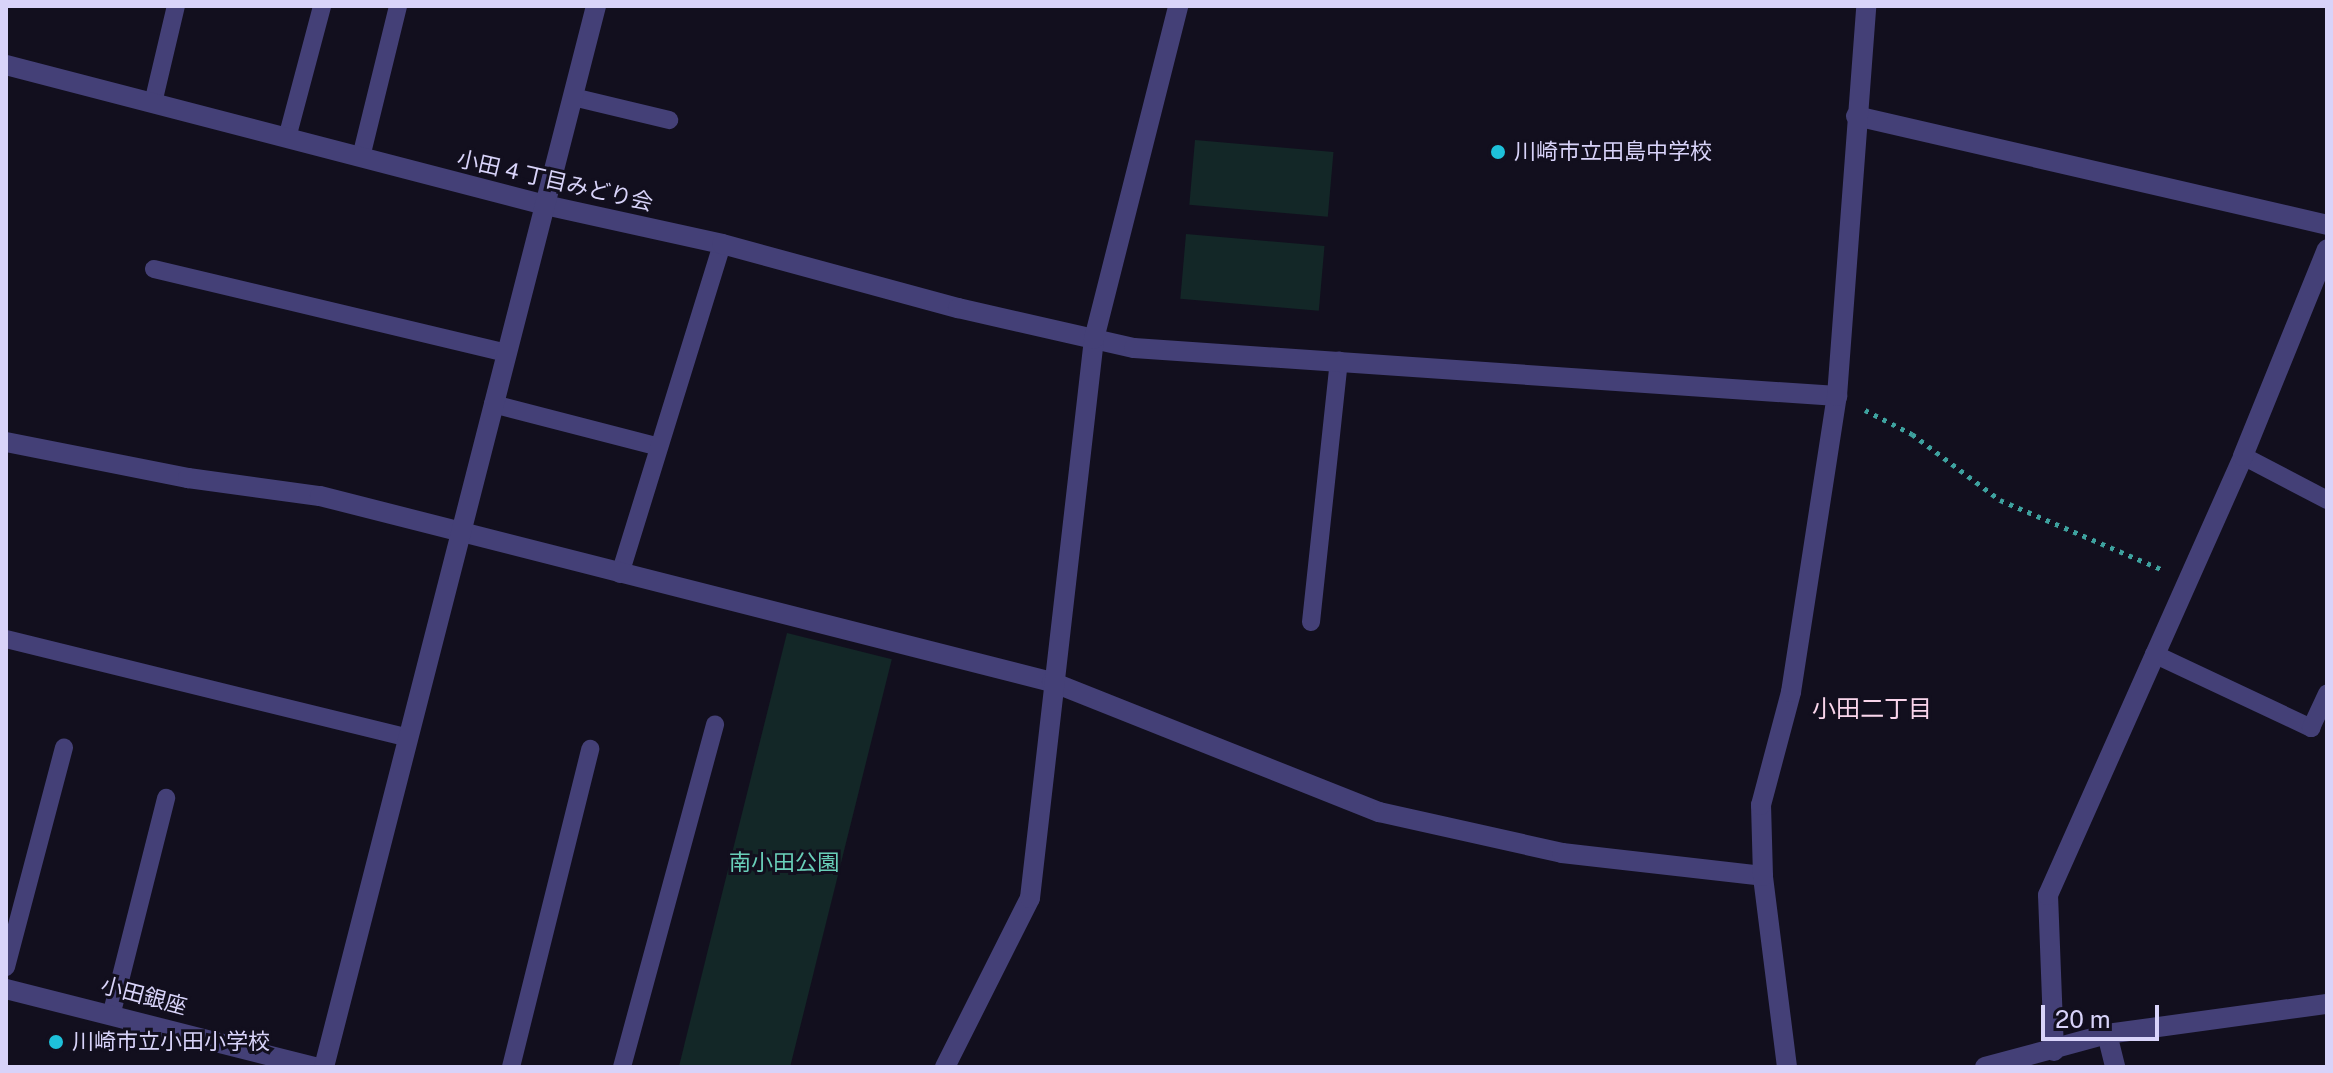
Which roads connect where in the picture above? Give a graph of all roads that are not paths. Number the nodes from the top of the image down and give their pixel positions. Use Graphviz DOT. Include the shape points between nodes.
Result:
graph roads {
  1 [pos="176,6"];
  2 [pos="322,6"];
  3 [pos="398,6"];
  4 [pos="596,6"];
  5 [pos="1178,6"];
  6 [pos="1866,6"];
  7 [pos="6,65"];
  8 [pos="573,97"];
  9 [pos="153,103"];
  10 [pos="1856,116"];
  11 [pos="669,120"];
  12 [pos="287,138"];
  13 [pos="361,157"];
  14 [pos="545,205"];
  15 [pos="2327,225"];
  16 [pos="722,244"];
  17 [pos="2327,249"];
  18 [pos="154,269"];
  19 [pos="1094,339"];
  20 [pos="507,353"];
  21 [pos="1339,360"];
  22 [pos="1837,396"];
  23 [pos="493,404"];
  24 [pos="6,442"];
  25 [pos="659,447"];
  26 [pos="2243,456"];
  27 [pos="2327,500"];
  28 [pos="460,531"];
  29 [pos="620,574"];
  30 [pos="1311,622"];
  31 [pos="6,639"];
  32 [pos="2154,654"];
  33 [pos="1052,682"];
  34 [pos="2327,693"];
  35 [pos="715,724"];
  36 [pos="405,737"];
  37 [pos="64,748"];
  38 [pos="590,749"];
  39 [pos="166,798"];
  40 [pos="1763,876"];
  41 [pos="6,967"];
  42 [pos="6,989"];
  43 [pos="2327,1004"];
  44 [pos="112,1012"];
  45 [pos="2107,1034"];
  46 [pos="2054,1051"];
  47 [pos="315,1067"];
  48 [pos="324,1067"];
  49 [pos="511,1067"];
  50 [pos="622,1067"];
  51 [pos="945,1067"];
  52 [pos="1787,1067"];
  53 [pos="1985,1067"];
  54 [pos="2115,1067"];
  1 -- 9 [label="lane"];
  2 -- 12 [label="lane"];
  3 -- 13 [label="lane"];
  4 -- 8 [label="street"];
  5 -- 19 [label="street"];
  6 -- 10 [label="street"];
  7 -- 9 [label="street, 小田 4 丁目みどり会"];
  8 -- 11 [label="lane"];
  8 -- 14 [label="street"];
  9 -- 12 [label="street, 小田 4 丁目みどり会"];
  10 -- 15 [label="street"];
  10 -- 22 [label="street"];
  12 -- 13 [label="street, 小田 4 丁目みどり会"];
  13 -- 14 [label="street, 小田 4 丁目みどり会"];
  14 -- 16 [label="street, 小田 4 丁目みどり会"];
  14 -- 20 [label="street"];
  16 -- 19 [label="street, 小田 4 丁目みどり会"];
  16 -- 25 [label="lane"];
  17 -- 26 [label="street"];
  18 -- 20 [label="lane"];
  19 -- 21 [label="street, 小田 4 丁目みどり会" via="1134,348"];
  19 -- 33 [label="street"];
  20 -- 23 [label="street"];
  21 -- 22 [label="street, 小田 4 丁目みどり会"];
  21 -- 30 [label="lane"];
  22 -- 40 [label="street" via="1791,692 1761,805"];
  23 -- 25 [label="lane"];
  23 -- 28 [label="street"];
  24 -- 28 [label="street" via="188,478 320,496"];
  25 -- 29 [label="lane"];
  26 -- 27 [label="lane"];
  26 -- 32 [label="street"];
  28 -- 29 [label="street"];
  28 -- 36 [label="street"];
  29 -- 33 [label="street"];
  31 -- 36 [label="lane"];
  32 -- 34 [label="lane" via="2311,728"];
  32 -- 46 [label="street" via="2048,895"];
  33 -- 40 [label="street" via="1379,812 1562,853"];
  33 -- 51 [label="street" via="1030,898"];
  35 -- 50 [label="lane"];
  36 -- 48 [label="street"];
  37 -- 41 [label="lane"];
  38 -- 49 [label="lane"];
  39 -- 44 [label="lane"];
  40 -- 52 [label="street"];
  42 -- 44 [label="street, 小田銀座"];
  43 -- 45 [label="street"];
  44 -- 47 [label="street, 小田銀座"];
  45 -- 46 [label="street"];
  45 -- 54 [label="street"];
  46 -- 53 [label="street"];
}
